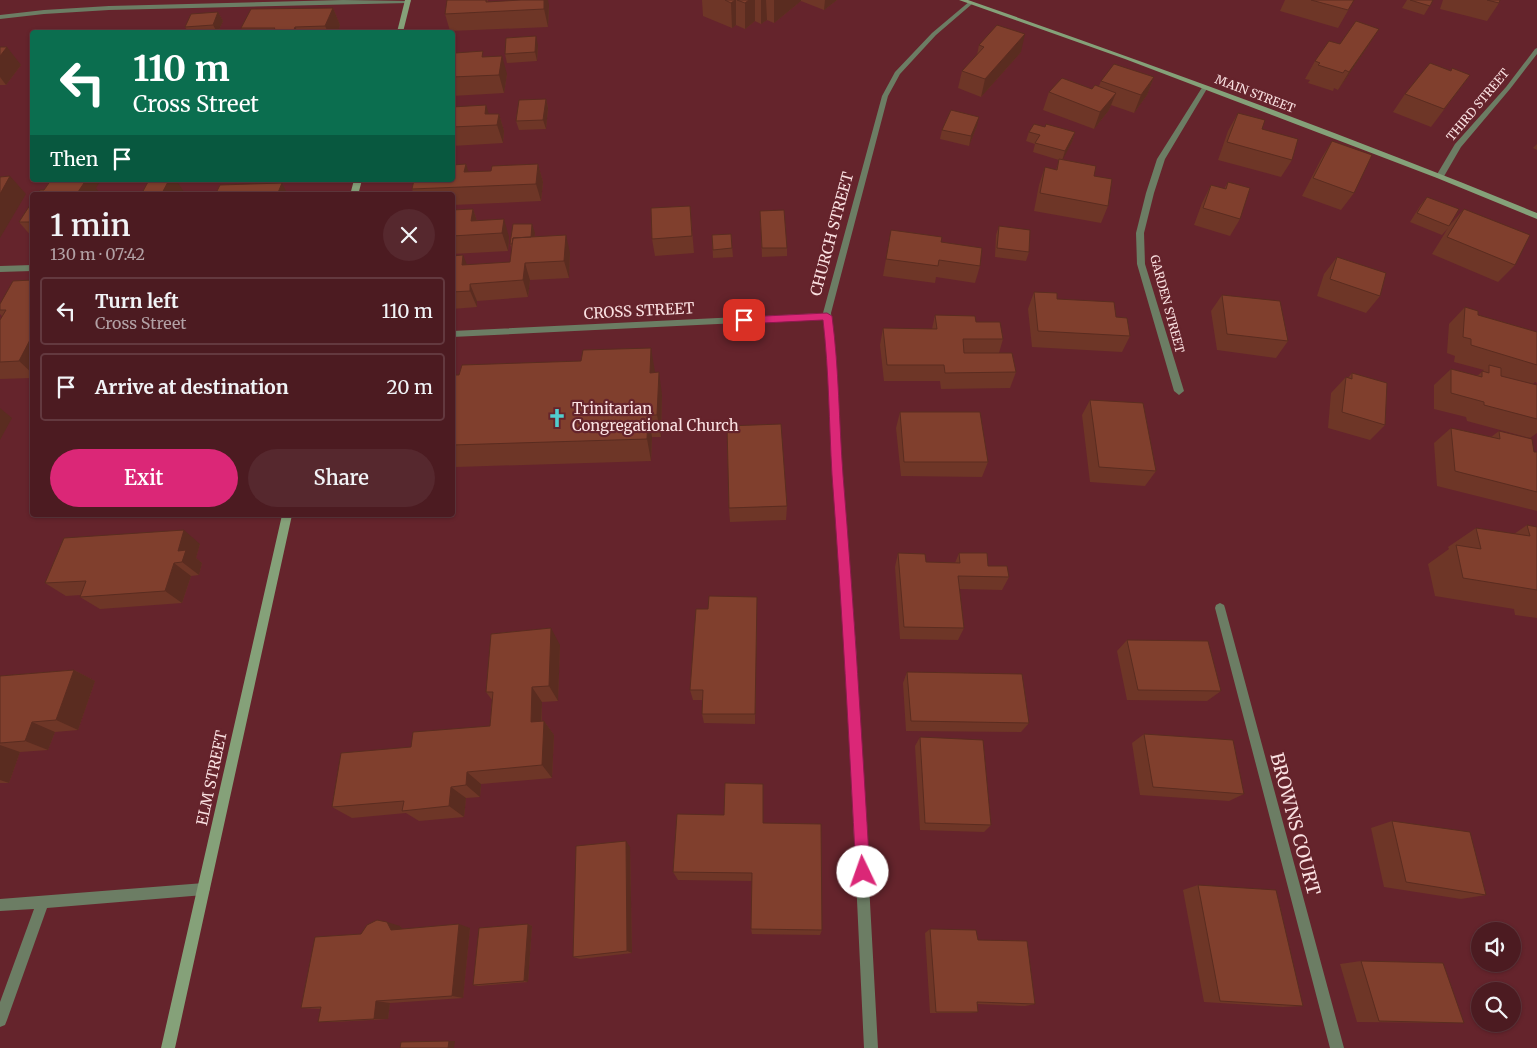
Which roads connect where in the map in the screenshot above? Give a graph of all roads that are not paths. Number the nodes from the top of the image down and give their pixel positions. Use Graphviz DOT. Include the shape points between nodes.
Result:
graph roads {
  1 [pos="408,0"];
  2 [pos="966,1"];
  3 [pos="0,17"];
  4 [pos="400,30"];
  5 [pos="1537,52"];
  6 [pos="1205,87"];
  7 [pos="1440,176"];
  8 [pos="1537,216"];
  9 [pos="30,268"];
  10 [pos="0,269"];
  11 [pos="827,316"];
  12 [pos="455,334"];
  13 [pos="1179,391"];
  14 [pos="287,517"];
  15 [pos="1220,608"];
  16 [pos="204,889"];
  17 [pos="43,902"];
  18 [pos="0,906"];
  19 [pos="0,1020"];
  20 [pos="168,1048"];
  21 [pos="872,1048"];
  22 [pos="1337,1048"];
  1 -- 3 [label="street" via="100,8"];
  1 -- 4 [label="main road"];
  2 -- 6 [label="main road, MAIN STREET"];
  2 -- 11 [label="street, CHURCH STREET" via="897,73 886,96"];
  5 -- 7 [label="street, THIRD STREET" via="1458,146"];
  6 -- 7 [label="main road, MAIN STREET"];
  6 -- 13 [label="street, GARDEN STREET" via="1161,159 1140,233 1141,264"];
  7 -- 8 [label="main road, MAIN STREET"];
  9 -- 10 [label="street"];
  11 -- 12 [label="street, CROSS STREET"];
  11 -- 21 [label="street, CHURCH STREET" via="851,647"];
  14 -- 16 [label="main road, ELM STREET"];
  15 -- 22 [label="street, BROWNS COURT"];
  16 -- 17 [label="street"];
  16 -- 20 [label="main road, ELM STREET"];
  17 -- 18 [label="street"];
  17 -- 19 [label="street"];
}
